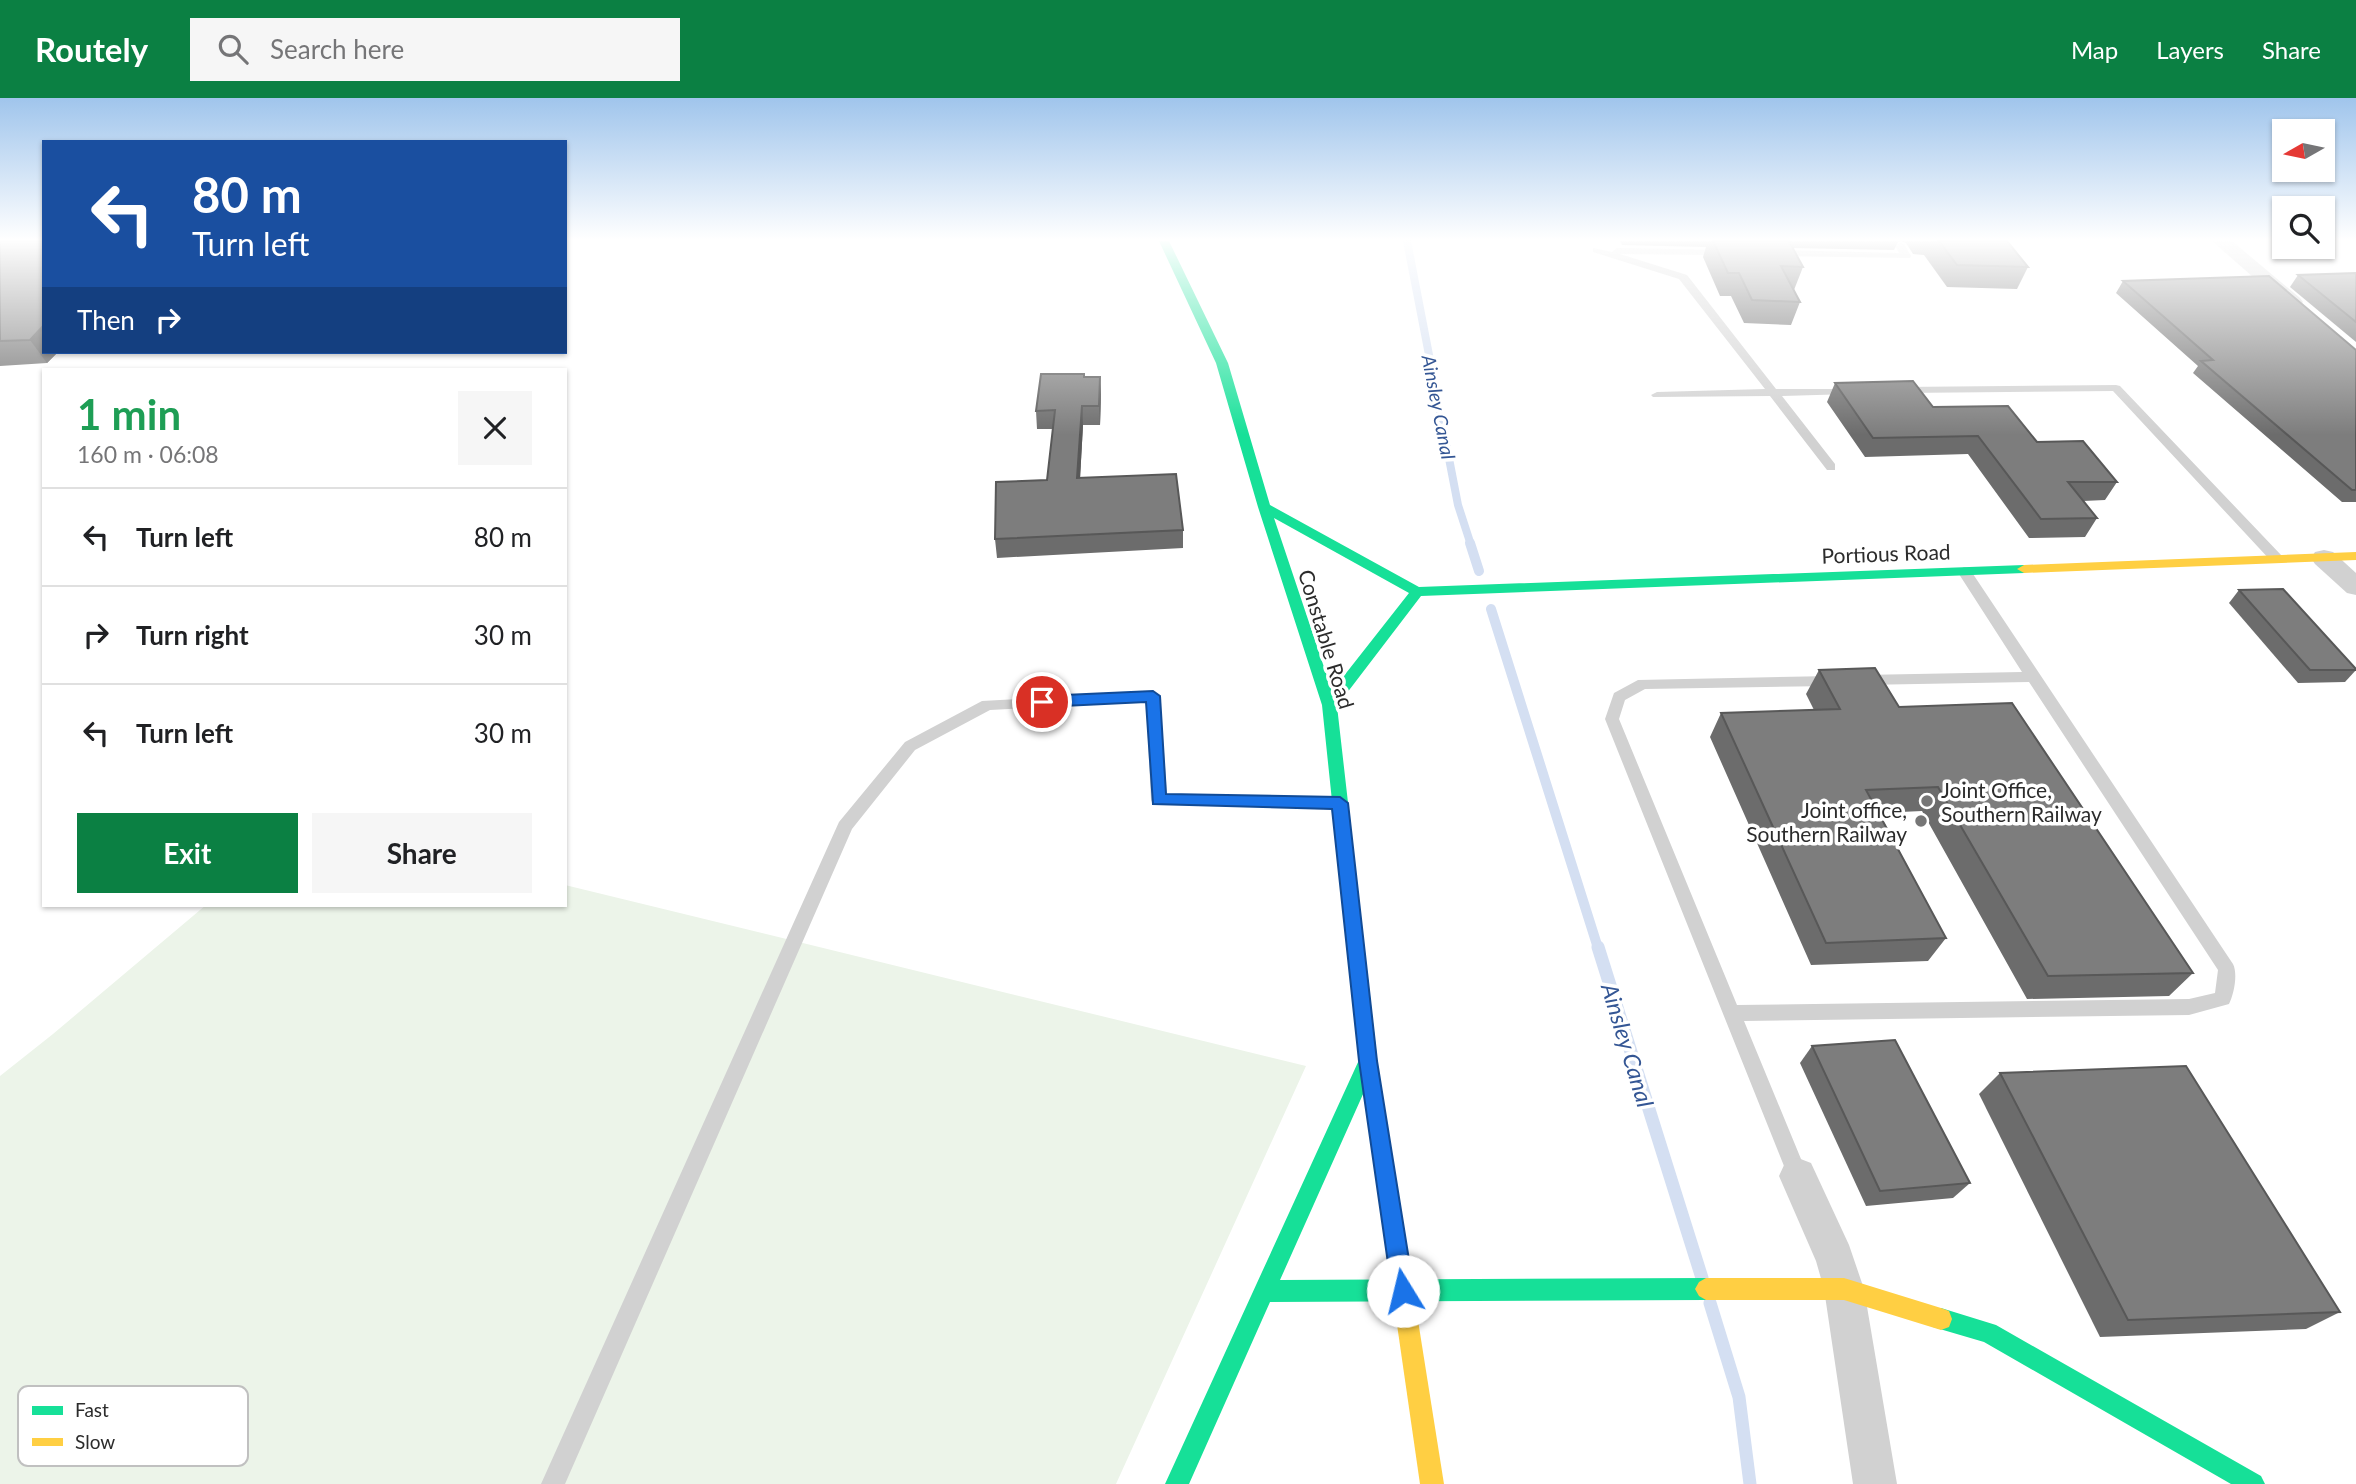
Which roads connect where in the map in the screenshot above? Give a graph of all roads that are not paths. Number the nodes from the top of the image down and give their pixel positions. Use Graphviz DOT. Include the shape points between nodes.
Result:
graph roads {
  1 [pos="1195,306"];
  2 [pos="1706,306"];
  3 [pos="2298,306"];
  4 [pos="2310,316"];
  5 [pos="1773,391"];
  6 [pos="1657,395"];
  7 [pos="1831,467"];
  8 [pos="1264,507"];
  9 [pos="2356,556"];
  10 [pos="2324,558"];
  11 [pos="2277,559"];
  12 [pos="1964,571"];
  13 [pos="2356,587"];
  14 [pos="1417,592"];
  15 [pos="2033,677"];
  16 [pos="1329,705"];
  17 [pos="1340,803"];
  18 [pos="1731,1013"];
  19 [pos="1368,1061"];
  20 [pos="1798,1176"];
  21 [pos="1844,1289"];
  22 [pos="1264,1291"];
  23 [pos="1403,1291"];
  24 [pos="553,1484"];
  25 [pos="1177,1484"];
  26 [pos="1432,1484"];
  27 [pos="1875,1484"];
  28 [pos="2253,1484"];
  1 -- 8 [label="main road, Constable Road" via="1222,363"];
  2 -- 5 [label="lane"];
  3 -- 4 [label="street"];
  5 -- 6 [label="lane"];
  5 -- 7 [label="lane"];
  5 -- 11 [label="lane" via="2116,388"];
  8 -- 14 [label="main road"];
  8 -- 16 [label="main road, Constable Road"];
  9 -- 10 [label="main road, Portious Road"];
  10 -- 11 [label="main road, Portious Road"];
  10 -- 13 [label="street"];
  11 -- 12 [label="main road, Portious Road"];
  12 -- 14 [label="main road, Portious Road"];
  12 -- 15 [label="lane"];
  14 -- 16 [label="main road"];
  15 -- 18 [label="lane" via="1643,684 1619,696 1612,719"];
  15 -- 18 [label="lane" via="2227,969 2223,999 2189,1007"];
  16 -- 17 [label="main road, Constable Road"];
  17 -- 19 [label="main road, Constable Road"];
  17 -- 24 [label="lane" via="1159,800 1153,696 987,705 910,746 845,826"];
  18 -- 20 [label="lane"];
  19 -- 22 [label="main road"];
  19 -- 23 [label="main road, Constable Road"];
  20 -- 21 [label="street"];
  21 -- 23 [label="main road"];
  21 -- 27 [label="street"];
  21 -- 28 [label="main road" via="1988,1333"];
  22 -- 23 [label="main road"];
  22 -- 25 [label="main road"];
  23 -- 26 [label="main road, Constable Road"];
}
